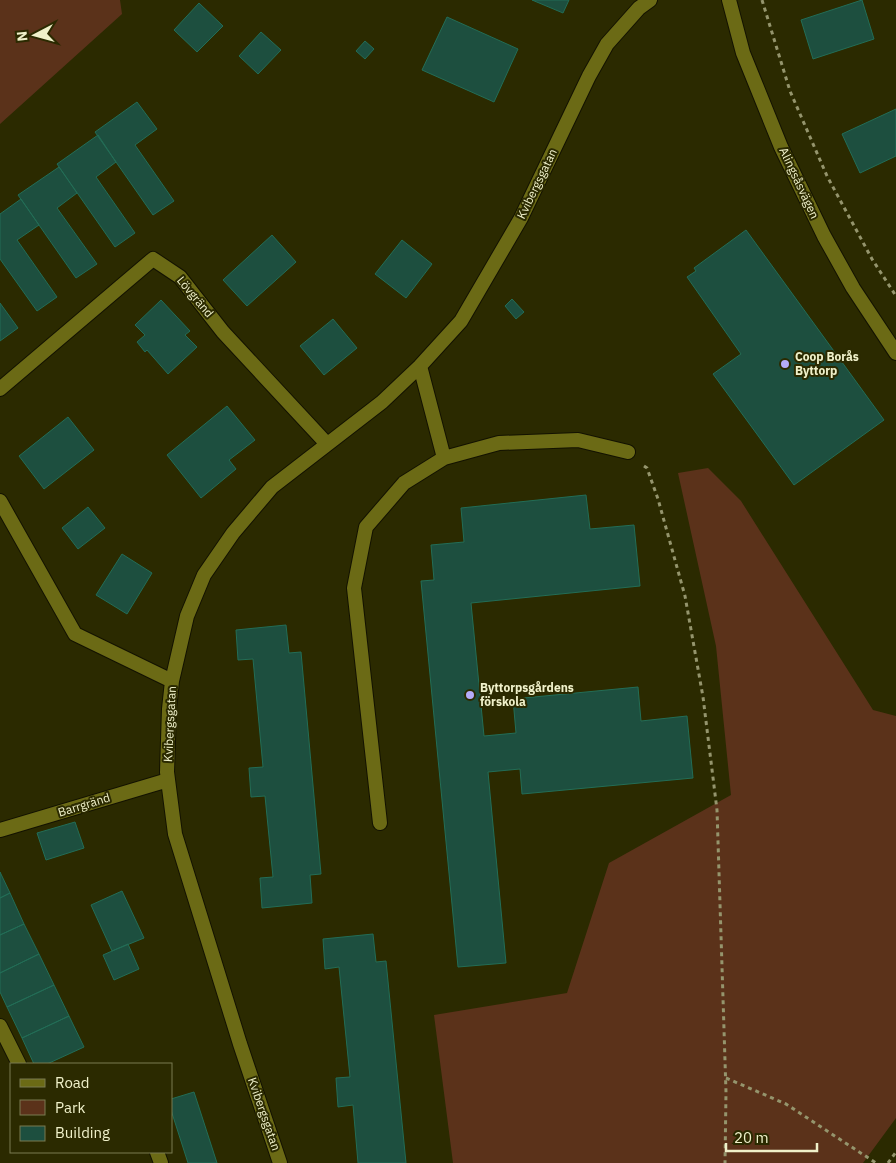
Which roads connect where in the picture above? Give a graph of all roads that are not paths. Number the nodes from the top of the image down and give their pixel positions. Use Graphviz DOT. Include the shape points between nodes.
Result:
graph roads {
  1 [pos="650,0"];
  2 [pos="729,0"];
  3 [pos="896,353"];
  4 [pos="420,366"];
  5 [pos="0,389"];
  6 [pos="327,444"];
  7 [pos="628,452"];
  8 [pos="444,458"];
  9 [pos="0,501"];
  10 [pos="172,681"];
  11 [pos="168,780"];
  12 [pos="380,823"];
  13 [pos="0,830"];
  14 [pos="0,1026"];
  15 [pos="18,1063"];
  16 [pos="280,1163"];
  1 -- 4 [label="street, Kvibergsgatan" via="607,44 516,227 461,321"];
  2 -- 3 [label="street, Alingsåsvägen" via="743,53 824,236 853,288"];
  4 -- 6 [label="street, Kvibergsgatan" via="382,402"];
  4 -- 8 [label="street"];
  5 -- 6 [label="street, Lövgränd" via="153,259 180,277 223,332"];
  6 -- 10 [label="street, Kvibergsgatan" via="272,487 233,532 204,574 187,616"];
  7 -- 8 [label="street" via="578,440 499,443"];
  8 -- 12 [label="street" via="404,483 366,527 354,588"];
  9 -- 10 [label="street" via="75,634"];
  10 -- 11 [label="street, Kvibergsgatan"];
  11 -- 13 [label="street, Barrgränd"];
  11 -- 16 [label="street, Kvibergsgatan" via="175,834"];
  14 -- 15 [label="street"];
}
